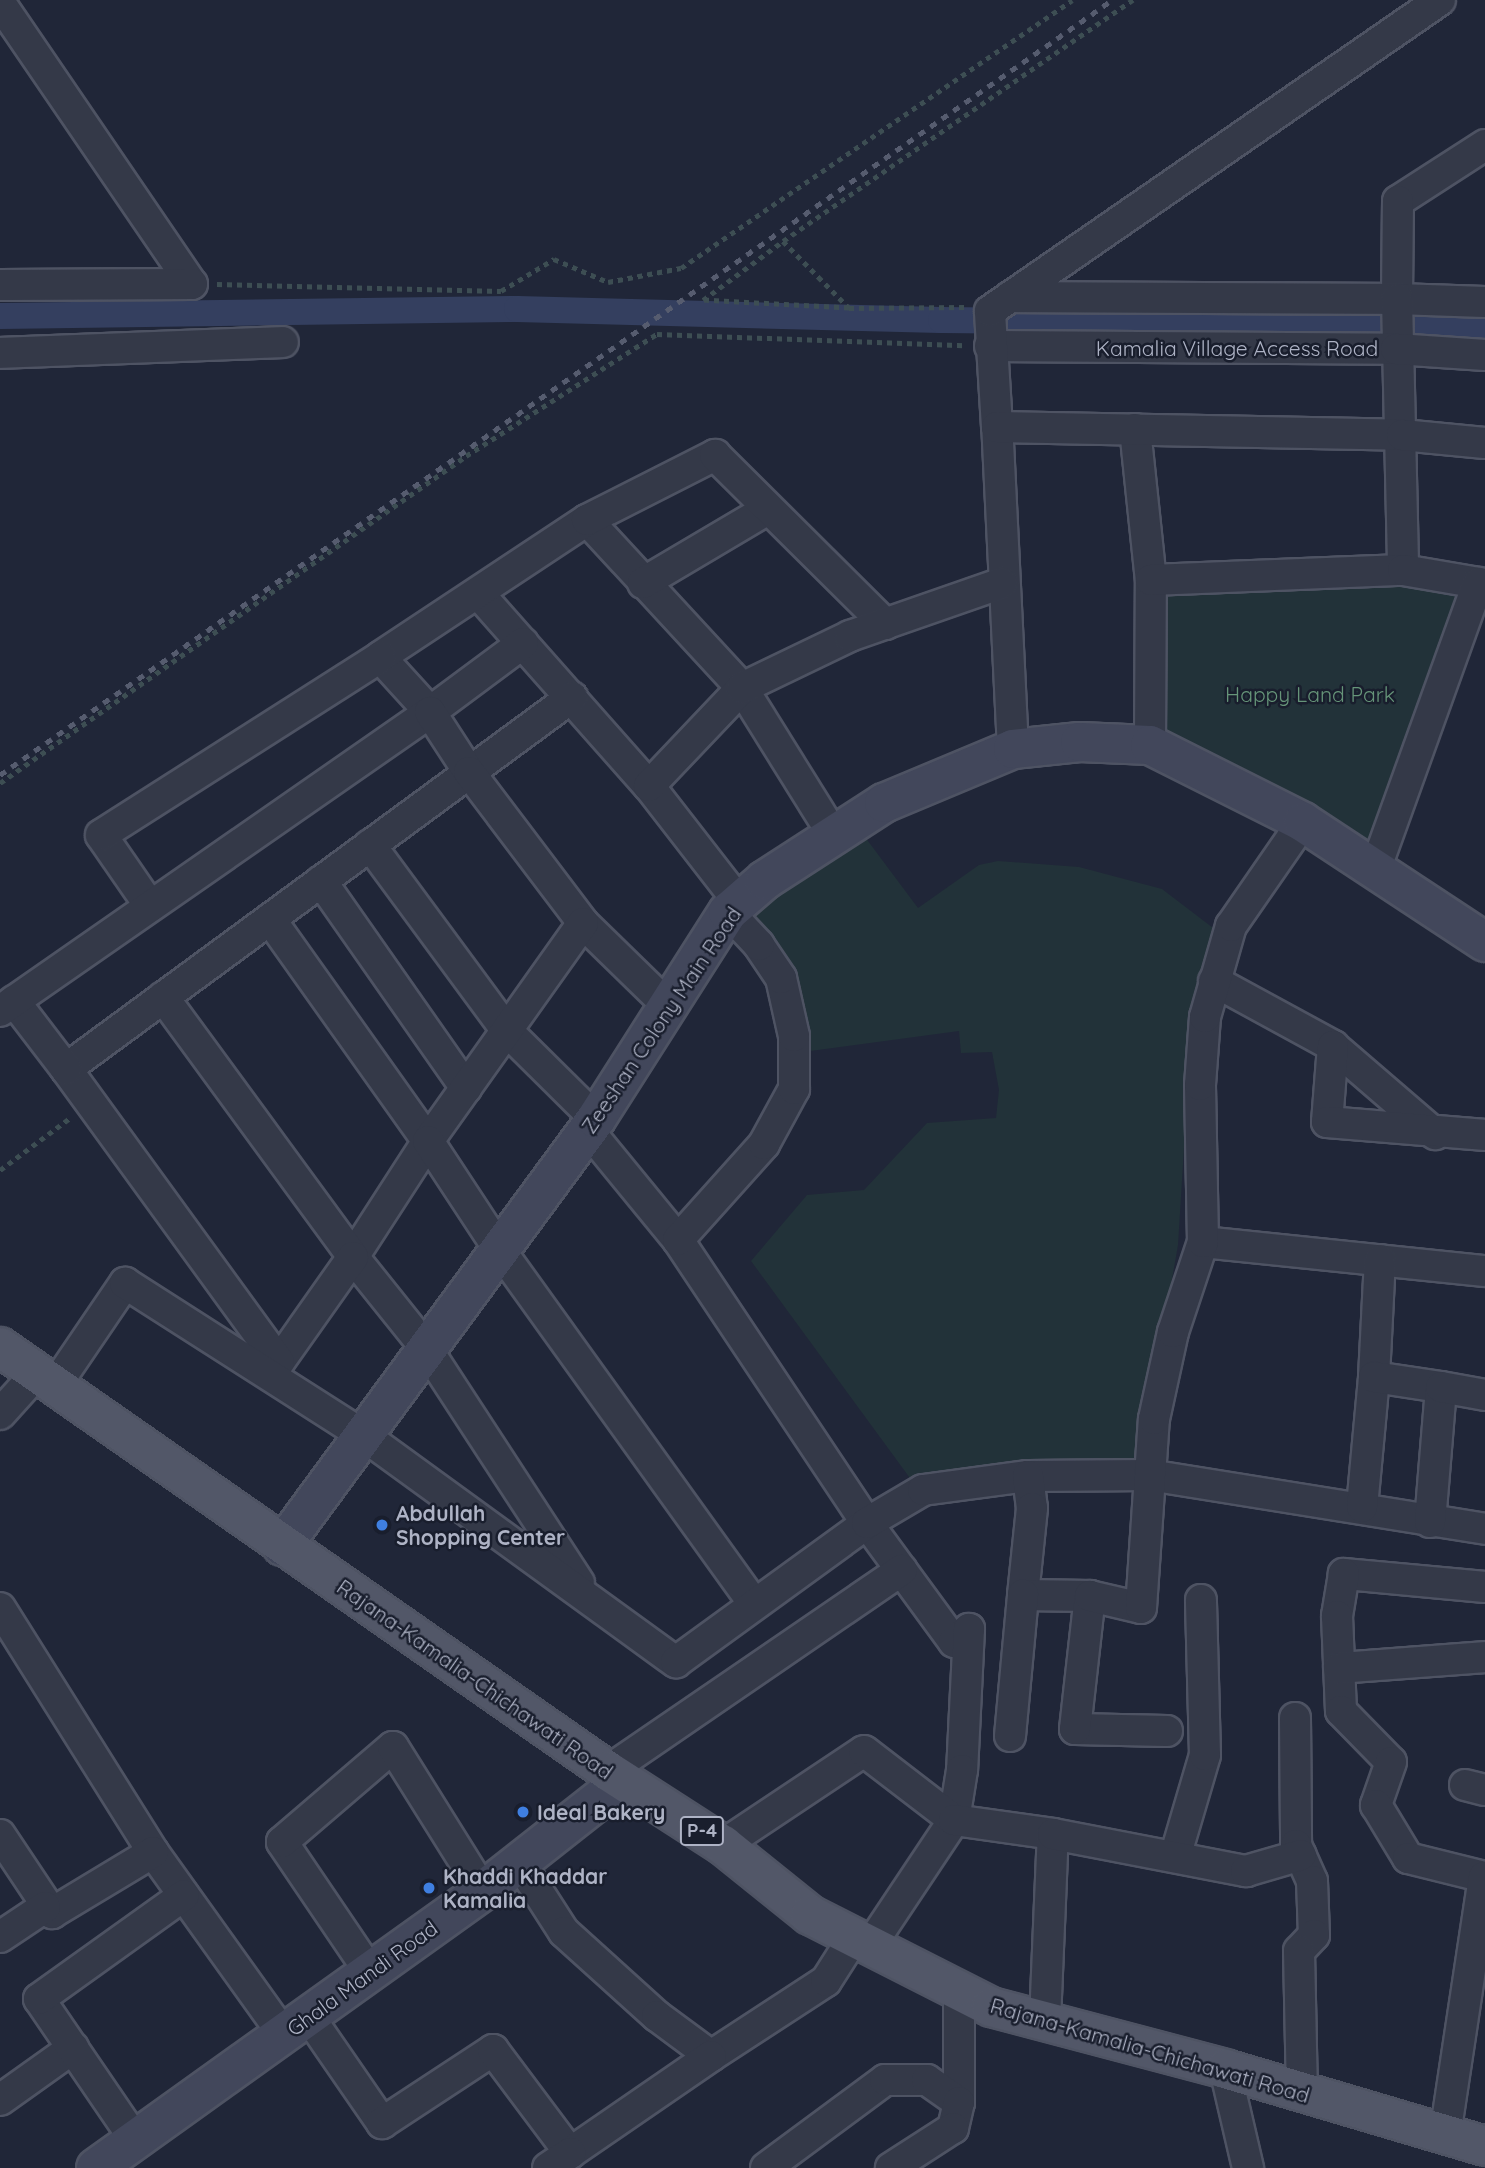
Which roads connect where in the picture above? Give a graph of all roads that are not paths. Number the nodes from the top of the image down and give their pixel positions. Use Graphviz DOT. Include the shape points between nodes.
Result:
graph roads {
  1 [pos="1440,0"];
  2 [pos="0,2"];
  3 [pos="1485,145"];
  4 [pos="0,285"];
  5 [pos="1397,299"];
  6 [pos="1485,302"];
  7 [pos="995,319"];
  8 [pos="283,342"];
  9 [pos="1396,349"];
  10 [pos="0,353"];
  11 [pos="1485,355"];
  12 [pos="997,427"];
  13 [pos="1135,429"];
  14 [pos="1402,435"];
  15 [pos="1485,443"];
  16 [pos="768,509"];
  17 [pos="587,520"];
  18 [pos="1403,570"];
  19 [pos="1152,580"];
  20 [pos="643,583"];
  21 [pos="1002,583"];
  22 [pos="1482,583"];
  23 [pos="478,593"];
  24 [pos="885,624"];
  25 [pos="523,643"];
  26 [pos="380,657"];
  27 [pos="742,688"];
  28 [pos="572,697"];
  29 [pos="430,712"];
  30 [pos="1150,745"];
  31 [pos="1013,748"];
  32 [pos="469,772"];
  33 [pos="649,786"];
  34 [pos="1303,822"];
  35 [pos="833,834"];
  36 [pos="370,845"];
  37 [pos="1376,867"];
  38 [pos="321,881"];
  39 [pos="150,906"];
  40 [pos="734,907"];
  41 [pos="270,919"];
  42 [pos="583,923"];
  43 [pos="1485,942"];
  44 [pos="1214,981"];
  45 [pos="163,997"];
  46 [pos="7,1006"];
  47 [pos="668,1006"];
  48 [pos="508,1031"];
  49 [pos="1333,1046"];
  50 [pos="66,1069"];
  51 [pos="466,1088"];
  52 [pos="592,1125"];
  53 [pos="1435,1134"];
  54 [pos="1485,1135"];
  55 [pos="428,1141"];
  56 [pos="678,1240"];
  57 [pos="1203,1242"];
  58 [pos="499,1249"];
  59 [pos="353,1257"];
  60 [pos="1380,1260"];
  61 [pos="1485,1271"];
  62 [pos="0,1347"];
  63 [pos="426,1348"];
  64 [pos="273,1370"];
  65 [pos="1374,1377"];
  66 [pos="46,1380"];
  67 [pos="1441,1387"];
  68 [pos="1485,1395"];
  69 [pos="0,1414"];
  70 [pos="363,1435"];
  71 [pos="1149,1475"];
  72 [pos="1028,1476"];
  73 [pos="1362,1507"];
  74 [pos="1430,1522"];
  75 [pos="867,1523"];
  76 [pos="1485,1529"];
  77 [pos="282,1546"];
  78 [pos="902,1570"];
  79 [pos="1485,1587"];
  80 [pos="1023,1595"];
  81 [pos="1090,1596"];
  82 [pos="589,1598"];
  83 [pos="1201,1600"];
  84 [pos="754,1604"];
  85 [pos="0,1608"];
  86 [pos="1485,1657"];
  87 [pos="1339,1668"];
  88 [pos="1295,1718"];
  89 [pos="1167,1731"];
  90 [pos="1010,1736"];
  91 [pos="615,1776"];
  92 [pos="954,1820"];
  93 [pos="1053,1834"];
  94 [pos="0,1835"];
  95 [pos="723,1845"];
  96 [pos="153,1852"];
  97 [pos="1301,1855"];
  98 [pos="1175,1857"];
  99 [pos="519,1862"];
  100 [pos="1485,1877"];
  101 [pos="483,1891"];
  102 [pos="184,1895"];
  103 [pos="45,1907"];
  104 [pos="0,1937"];
  105 [pos="862,1941"];
  106 [pos="370,1972"];
  107 [pos="959,1991"];
  108 [pos="1045,2021"];
  109 [pos="296,2026"];
  110 [pos="73,2048"];
  111 [pos="711,2056"];
  112 [pos="1225,2069"];
  113 [pos="1302,2092"];
  114 [pos="0,2100"];
  115 [pos="959,2102"];
  116 [pos="1445,2135"];
  117 [pos="136,2141"];
  118 [pos="1485,2146"];
  119 [pos="559,2160"];
  120 [pos="96,2168"];
  121 [pos="766,2168"];
  122 [pos="891,2168"];
  123 [pos="1248,2168"];
  1 -- 7 [label="street"];
  2 -- 4 [label="street" via="191,284"];
  3 -- 5 [label="street" via="1398,201"];
  5 -- 6 [label="street"];
  5 -- 7 [label="street"];
  5 -- 9 [label="street"];
  7 -- 9 [label="street, Kamalia Village Access Road"];
  7 -- 12 [label="street"];
  8 -- 10 [label="street"];
  9 -- 11 [label="street, Kamalia Village Access Road"];
  9 -- 14 [label="street"];
  12 -- 13 [label="street"];
  12 -- 21 [label="street"];
  13 -- 14 [label="street"];
  13 -- 19 [label="street"];
  14 -- 15 [label="street"];
  14 -- 18 [label="street"];
  16 -- 17 [label="street" via="715,455"];
  16 -- 20 [label="street"];
  16 -- 24 [label="street"];
  17 -- 20 [label="street"];
  17 -- 23 [label="street"];
  18 -- 19 [label="street"];
  18 -- 22 [label="street"];
  19 -- 30 [label="street"];
  20 -- 27 [label="street"];
  21 -- 24 [label="street"];
  21 -- 31 [label="street"];
  22 -- 37 [label="street"];
  23 -- 25 [label="street"];
  23 -- 26 [label="street"];
  24 -- 27 [label="street"];
  25 -- 28 [label="street"];
  25 -- 29 [label="street"];
  26 -- 29 [label="street"];
  26 -- 39 [label="street" via="102,835"];
  27 -- 33 [label="street"];
  27 -- 35 [label="street"];
  28 -- 32 [label="street"];
  28 -- 33 [label="street"];
  29 -- 32 [label="street"];
  29 -- 39 [label="street"];
  30 -- 31 [label="street, Zeeshan Colony Main Road" via="1080,742"];
  30 -- 34 [label="street, Zeeshan Colony Main Road"];
  31 -- 35 [label="street, Zeeshan Colony Main Road" via="884,803"];
  32 -- 36 [label="street"];
  32 -- 42 [label="street"];
  33 -- 40 [label="street"];
  34 -- 37 [label="street, Zeeshan Colony Main Road"];
  34 -- 44 [label="street" via="1231,926"];
  35 -- 40 [label="street, Zeeshan Colony Main Road"];
  36 -- 38 [label="street"];
  36 -- 48 [label="street"];
  37 -- 43 [label="street, Zeeshan Colony Main Road"];
  38 -- 41 [label="street"];
  38 -- 51 [label="street"];
  39 -- 46 [label="street"];
  40 -- 47 [label="street, Zeeshan Colony Main Road"];
  40 -- 56 [label="street" via="781,978 794,1037 794,1089 764,1144"];
  41 -- 45 [label="street"];
  41 -- 55 [label="street"];
  42 -- 47 [label="street"];
  42 -- 48 [label="street"];
  44 -- 49 [label="street"];
  44 -- 57 [label="street" via="1205,1017 1200,1085"];
  45 -- 50 [label="street"];
  45 -- 59 [label="street"];
  46 -- 50 [label="street"];
  47 -- 52 [label="street, Zeeshan Colony Main Road"];
  48 -- 51 [label="street"];
  48 -- 52 [label="street"];
  49 -- 53 [label="street"];
  49 -- 53 [label="street" via="1326,1122"];
  50 -- 64 [label="street"];
  51 -- 55 [label="street"];
  52 -- 56 [label="street"];
  52 -- 58 [label="street, Zeeshan Colony Main Road"];
  53 -- 54 [label="street"];
  55 -- 58 [label="street"];
  55 -- 59 [label="street"];
  56 -- 75 [label="street"];
  57 -- 60 [label="street"];
  57 -- 71 [label="street" via="1173,1332 1154,1419"];
  58 -- 63 [label="street, Zeeshan Colony Main Road"];
  58 -- 84 [label="street"];
  59 -- 63 [label="street"];
  59 -- 64 [label="street"];
  60 -- 61 [label="street"];
  60 -- 65 [label="street"];
  62 -- 66 [label="main road, Rajana-Kamalia-Chichawati Road / P-4"];
  63 -- 70 [label="street, Zeeshan Colony Main Road"];
  63 -- 82 [label="street"];
  64 -- 66 [label="street" via="125,1283"];
  64 -- 70 [label="street"];
  65 -- 67 [label="street"];
  65 -- 73 [label="street"];
  66 -- 69 [label="street"];
  66 -- 77 [label="main road, Rajana-Kamalia-Chichawati Road / P-4"];
  67 -- 68 [label="street"];
  67 -- 74 [label="street"];
  70 -- 77 [label="street, Zeeshan Colony Main Road"];
  70 -- 82 [label="street"];
  71 -- 72 [label="street"];
  71 -- 73 [label="street"];
  71 -- 81 [label="street" via="1141,1608"];
  72 -- 75 [label="street" via="923,1490"];
  72 -- 80 [label="street" via="1032,1508"];
  73 -- 74 [label="street"];
  74 -- 76 [label="street"];
  75 -- 78 [label="street"];
  75 -- 84 [label="street"];
  77 -- 91 [label="main road, Rajana-Kamalia-Chichawati Road / P-4"];
  78 -- 91 [label="street"];
  78 -- 92 [label="street" via="954,1642 969,1629 962,1770"];
  79 -- 87 [label="street" via="1344,1574 1337,1616"];
  80 -- 81 [label="street"];
  80 -- 90 [label="street"];
  81 -- 89 [label="street" via="1075,1729"];
  82 -- 84 [label="street" via="676,1662"];
  83 -- 98 [label="street" via="1205,1755"];
  85 -- 96 [label="street"];
  86 -- 87 [label="street"];
  87 -- 100 [label="street" via="1341,1711 1391,1762 1376,1805 1408,1858"];
  88 -- 97 [label="street" via="1296,1845"];
  91 -- 95 [label="main road, Rajana-Kamalia-Chichawati Road / P-4"];
  91 -- 99 [label="street, Ghala Mandi Road"];
  92 -- 93 [label="street"];
  92 -- 95 [label="street" via="864,1751"];
  92 -- 105 [label="street"];
  93 -- 98 [label="street"];
  93 -- 108 [label="street"];
  94 -- 103 [label="street"];
  95 -- 105 [label="main road, Rajana-Kamalia-Chichawati Road / P-4" via="810,1915"];
  96 -- 102 [label="street"];
  96 -- 103 [label="street" via="58,1913"];
  97 -- 98 [label="street" via="1246,1871"];
  97 -- 113 [label="street" via="1312,1881 1314,1935 1299,1951"];
  99 -- 101 [label="street, Ghala Mandi Road"];
  99 -- 111 [label="street" via="564,1932 657,2016"];
  100 -- 116 [label="street"];
  101 -- 106 [label="street, Ghala Mandi Road"];
  101 -- 106 [label="street" via="393,1747 282,1842"];
  102 -- 109 [label="street"];
  102 -- 110 [label="street" via="38,1999"];
  103 -- 104 [label="street"];
  105 -- 107 [label="main road, Rajana-Kamalia-Chichawati Road / P-4"];
  105 -- 111 [label="street" via="826,1980"];
  106 -- 109 [label="street, Ghala Mandi Road"];
  107 -- 108 [label="main road, Rajana-Kamalia-Chichawati Road / P-4" via="991,2007"];
  107 -- 115 [label="street"];
  108 -- 112 [label="main road, Rajana-Kamalia-Chichawati Road / P-4"];
  109 -- 117 [label="street, Ghala Mandi Road"];
  109 -- 119 [label="street" via="382,2123 493,2050"];
  110 -- 114 [label="street"];
  110 -- 117 [label="street"];
  111 -- 119 [label="street"];
  112 -- 113 [label="main road, Rajana-Kamalia-Chichawati Road / P-4"];
  112 -- 123 [label="street"];
  113 -- 116 [label="main road, Rajana-Kamalia-Chichawati Road / P-4"];
  115 -- 121 [label="street" via="927,2080 885,2080"];
  115 -- 122 [label="street" via="953,2128"];
  116 -- 118 [label="main road, Rajana-Kamalia-Chichawati Road / P-4"];
  117 -- 120 [label="street, Ghala Mandi Road"];
}
